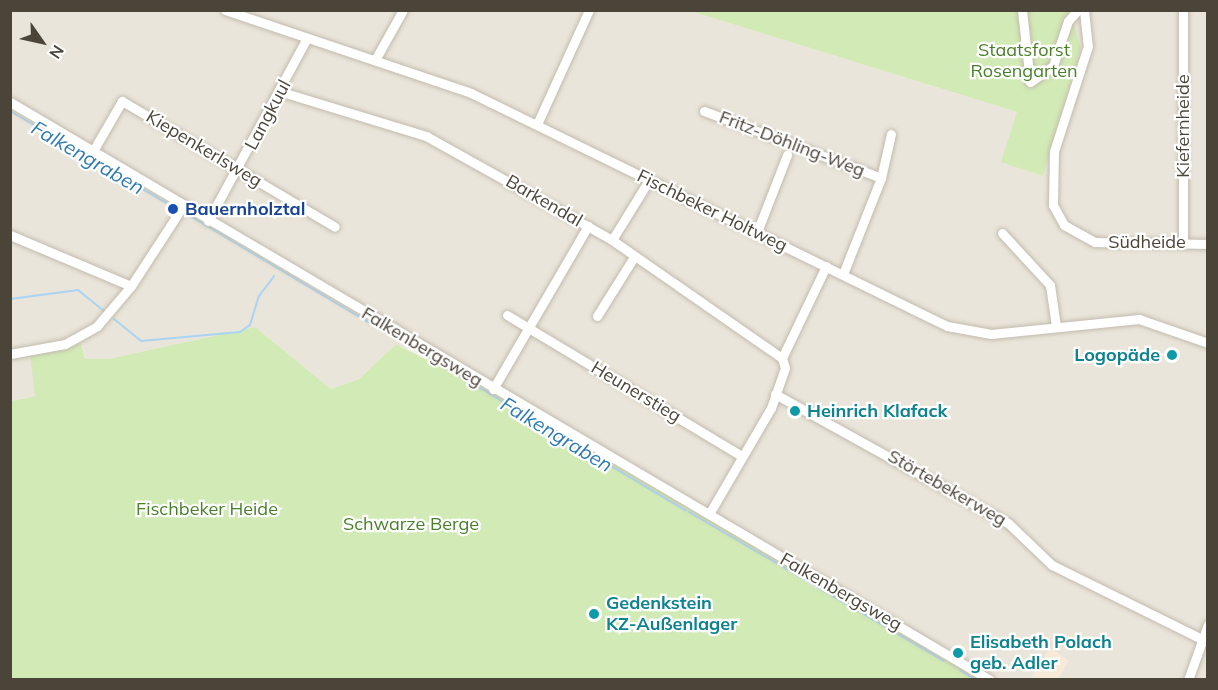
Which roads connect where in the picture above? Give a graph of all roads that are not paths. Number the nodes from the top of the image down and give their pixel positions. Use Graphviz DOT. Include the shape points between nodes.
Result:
graph roads {
  1 [pos="403,10"];
  2 [pos="589,10"];
  3 [pos="1022,10"];
  4 [pos="1078,10"];
  5 [pos="1084,10"];
  6 [pos="1183,10"];
  7 [pos="232,12"];
  8 [pos="307,38"];
  9 [pos="375,60"];
  10 [pos="282,92"];
  11 [pos="10,102"];
  12 [pos="704,111"];
  13 [pos="538,122"];
  14 [pos="891,134"];
  15 [pos="93,151"];
  16 [pos="787,156"];
  17 [pos="238,169"];
  18 [pos="881,178"];
  19 [pos="649,180"];
  20 [pos="183,206"];
  21 [pos="208,221"];
  22 [pos="588,226"];
  23 [pos="335,227"];
  24 [pos="757,232"];
  25 [pos="1002,233"];
  26 [pos="10,235"];
  27 [pos="612,240"];
  28 [pos="1183,242"];
  29 [pos="1208,244"];
  30 [pos="634,256"];
  31 [pos="826,266"];
  32 [pos="843,274"];
  33 [pos="131,286"];
  34 [pos="507,315"];
  35 [pos="597,316"];
  36 [pos="1056,326"];
  37 [pos="530,329"];
  38 [pos="1208,343"];
  39 [pos="10,354"];
  40 [pos="782,358"];
  41 [pos="493,389"];
  42 [pos="775,394"];
  43 [pos="742,456"];
  44 [pos="709,514"];
  45 [pos="1208,624"];
  46 [pos="1205,641"];
  47 [pos="990,680"];
  48 [pos="1188,680"];
  1 -- 9 [label="street"];
  2 -- 13 [label="street"];
  3 -- 4 [label="street" via="1030,82 1053,66 1068,21"];
  5 -- 28 [label="street, Südheide" via="1088,46 1054,151 1053,206 1065,225 1095,242"];
  6 -- 28 [label="street, Kiefernheide"];
  7 -- 8 [label="street, Fischbeker Holtweg"];
  8 -- 9 [label="street, Fischbeker Holtweg"];
  8 -- 10 [label="street, Langkuul"];
  9 -- 13 [label="street, Fischbeker Holtweg"];
  10 -- 17 [label="street, Langkuul"];
  10 -- 22 [label="street, Barkendal" via="426,136"];
  11 -- 15 [label="street, Falkenbergsweg"];
  12 -- 18 [label="street, Fritz-Döhling-Weg"];
  13 -- 19 [label="street, Fischbeker Holtweg"];
  14 -- 18 [label="street"];
  15 -- 17 [label="street, Kiepenkerlsweg" via="122,101"];
  15 -- 20 [label="street, Falkenbergsweg"];
  16 -- 24 [label="street" via="781,181"];
  17 -- 21 [label="street, Langkuul"];
  17 -- 23 [label="street, Kiepenkerlsweg"];
  18 -- 32 [label="street"];
  19 -- 24 [label="street, Fischbeker Holtweg"];
  19 -- 27 [label="street"];
  20 -- 21 [label="street, Falkenbergsweg"];
  20 -- 33 [label="street"];
  21 -- 41 [label="street, Falkenbergsweg"];
  22 -- 27 [label="street, Barkendal"];
  22 -- 37 [label="street"];
  24 -- 31 [label="street, Fischbeker Holtweg"];
  25 -- 36 [label="street" via="1050,285"];
  26 -- 33 [label="street"];
  27 -- 30 [label="street, Barkendal"];
  28 -- 29 [label="street, Südheide"];
  30 -- 35 [label="street"];
  30 -- 40 [label="street, Barkendal"];
  31 -- 32 [label="street, Fischbeker Holtweg"];
  31 -- 40 [label="street"];
  32 -- 36 [label="street, Fischbeker Holtweg" via="970,333"];
  33 -- 39 [label="street" via="80,338"];
  34 -- 37 [label="street, Heunerstieg"];
  36 -- 38 [label="street, Fischbeker Holtweg" via="1139,319"];
  37 -- 41 [label="street"];
  37 -- 43 [label="street, Heunerstieg"];
  40 -- 42 [label="street" via="785,368"];
  41 -- 44 [label="street, Falkenbergsweg"];
  42 -- 43 [label="street"];
  42 -- 46 [label="street, Störtebekerweg" via="1008,523 1052,565"];
  43 -- 44 [label="street"];
  44 -- 47 [label="street, Falkenbergsweg"];
  45 -- 46 [label="street"];
  46 -- 48 [label="street"];
}
